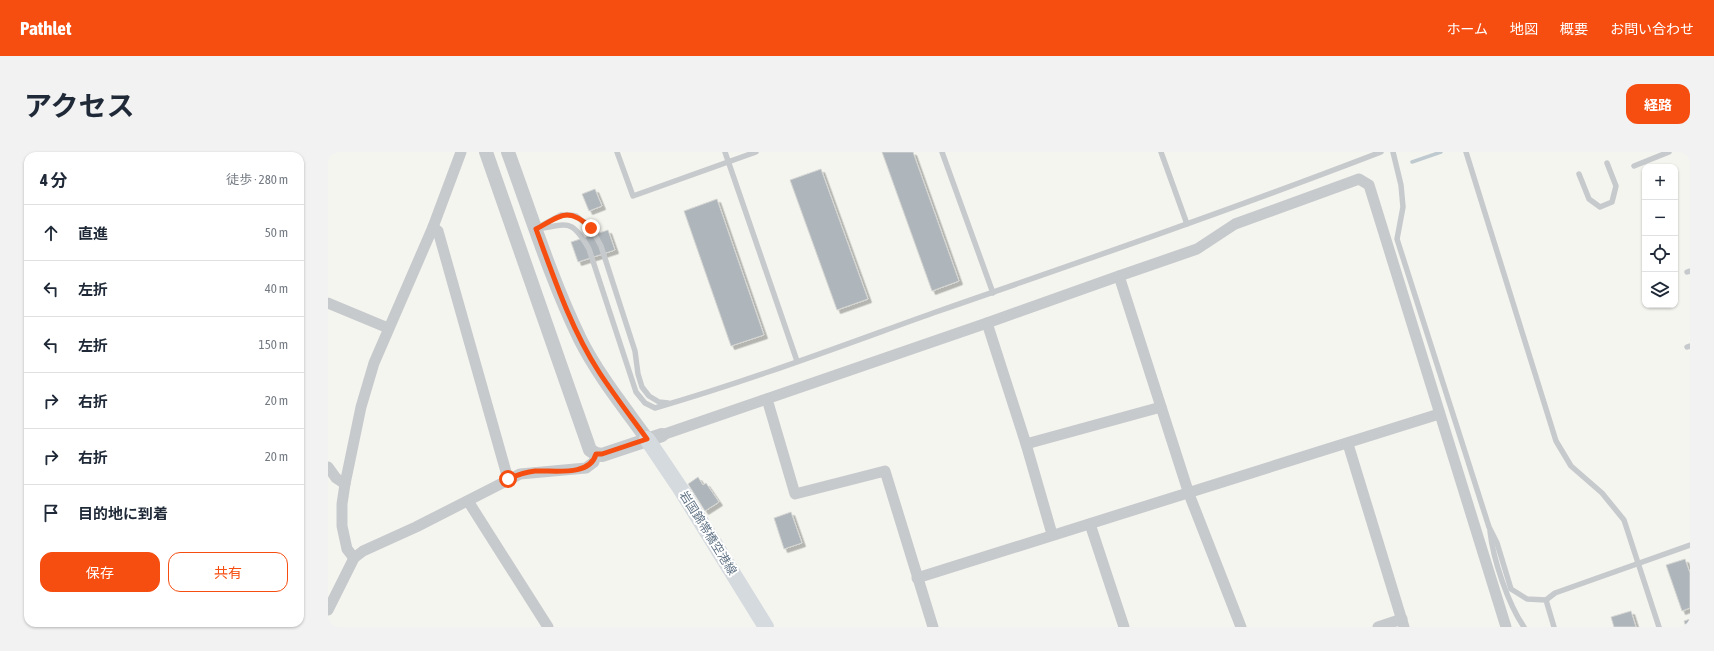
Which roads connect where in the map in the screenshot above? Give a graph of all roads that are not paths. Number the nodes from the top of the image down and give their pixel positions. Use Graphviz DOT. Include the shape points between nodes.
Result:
graph roads {
  1 [pos="461,152"];
  2 [pos="486,152"];
  3 [pos="508,152"];
  4 [pos="514,152"];
  5 [pos="617,152"];
  6 [pos="725,152"];
  7 [pos="756,152"];
  8 [pos="942,152"];
  9 [pos="1161,152"];
  10 [pos="1381,152"];
  11 [pos="1393,152"];
  12 [pos="1466,152"];
  13 [pos="1669,152"];
  14 [pos="728,162"];
  15 [pos="1607,163"];
  16 [pos="1634,166"];
  17 [pos="1578,174"];
  18 [pos="530,212"];
  19 [pos="1187,224"];
  20 [pos="433,227"];
  21 [pos="536,229"];
  22 [pos="1119,276"];
  23 [pos="993,293"];
  24 [pos="328,303"];
  25 [pos="987,323"];
  26 [pos="388,328"];
  27 [pos="797,361"];
  28 [pos="767,399"];
  29 [pos="670,404"];
  30 [pos="1161,407"];
  31 [pos="1439,414"];
  32 [pos="654,437"];
  33 [pos="1026,444"];
  34 [pos="1348,444"];
  35 [pos="596,454"];
  36 [pos="328,467"];
  37 [pos="508,479"];
  38 [pos="345,484"];
  39 [pos="1189,494"];
  40 [pos="468,501"];
  41 [pos="1090,524"];
  42 [pos="1489,527"];
  43 [pos="1052,534"];
  44 [pos="1690,544"];
  45 [pos="354,558"];
  46 [pos="1638,562"];
  47 [pos="917,578"];
  48 [pos="1546,600"];
  49 [pos="328,610"];
  50 [pos="1403,623"];
  51 [pos="548,627"];
  52 [pos="766,627"];
  53 [pos="932,627"];
  54 [pos="1124,627"];
  55 [pos="1241,627"];
  56 [pos="1378,627"];
  57 [pos="1506,627"];
  58 [pos="1524,627"];
  59 [pos="1554,627"];
  60 [pos="1659,627"];
  1 -- 20 [label="street"];
  2 -- 35 [label="street" via="590,450"];
  3 -- 18 [label="street"];
  4 -- 18 [label="street" via="527,190"];
  5 -- 14 [label="lane" via="632,196"];
  6 -- 14 [label="lane"];
  7 -- 14 [label="lane"];
  8 -- 23 [label="lane"];
  9 -- 19 [label="lane"];
  10 -- 19 [label="lane"];
  11 -- 42 [label="lane" via="1403,207 1397,239"];
  12 -- 46 [label="lane" via="1556,441 1571,466 1602,493 1624,520"];
  13 -- 16 [label="lane"];
  14 -- 27 [label="lane"];
  15 -- 17 [label="lane" via="1616,186 1612,202 1600,207 1589,199"];
  18 -- 21 [label="street"];
  19 -- 23 [label="lane"];
  20 -- 26 [label="street"];
  20 -- 37 [label="street" via="438,231"];
  21 -- 29 [label="lane" via="564,224 579,231 589,249 636,392 645,403 655,408"];
  21 -- 29 [label="lane" via="561,215 576,216 591,228 600,246 632,344 642,386 649,396 659,402"];
  21 -- 32 [label="street" via="559,293 598,371"];
  22 -- 25 [label="street"];
  22 -- 30 [label="street"];
  22 -- 31 [label="street" via="1197,249 1235,224 1359,179 1369,185"];
  23 -- 27 [label="lane"];
  24 -- 26 [label="street"];
  25 -- 28 [label="street"];
  25 -- 33 [label="street"];
  26 -- 38 [label="street" via="374,362 361,406"];
  27 -- 29 [label="lane"];
  28 -- 32 [label="street"];
  28 -- 47 [label="street" via="795,494 885,471"];
  30 -- 33 [label="street"];
  30 -- 39 [label="street"];
  31 -- 34 [label="street"];
  31 -- 57 [label="street"];
  32 -- 35 [label="street"];
  32 -- 52 [label="main road, 岩国錦帯橋空港線" via="680,488"];
  33 -- 43 [label="street"];
  34 -- 39 [label="street"];
  34 -- 50 [label="street"];
  35 -- 37 [label="street" via="594,462 586,468 534,471"];
  36 -- 38 [label="street" via="336,478"];
  37 -- 40 [label="street"];
  38 -- 45 [label="street" via="342,526 347,549"];
  39 -- 41 [label="street"];
  39 -- 55 [label="street"];
  40 -- 45 [label="street" via="363,551"];
  40 -- 51 [label="street"];
  41 -- 43 [label="street"];
  41 -- 54 [label="street"];
  42 -- 48 [label="lane" via="1497,543 1511,589 1527,599"];
  42 -- 58 [label="lane" via="1491,544 1514,612"];
  43 -- 47 [label="street"];
  44 -- 46 [label="lane"];
  45 -- 49 [label="street"];
  46 -- 48 [label="lane" via="1555,593"];
  46 -- 60 [label="lane"];
  47 -- 53 [label="street"];
  48 -- 59 [label="lane"];
  50 -- 56 [label="street"];
}
